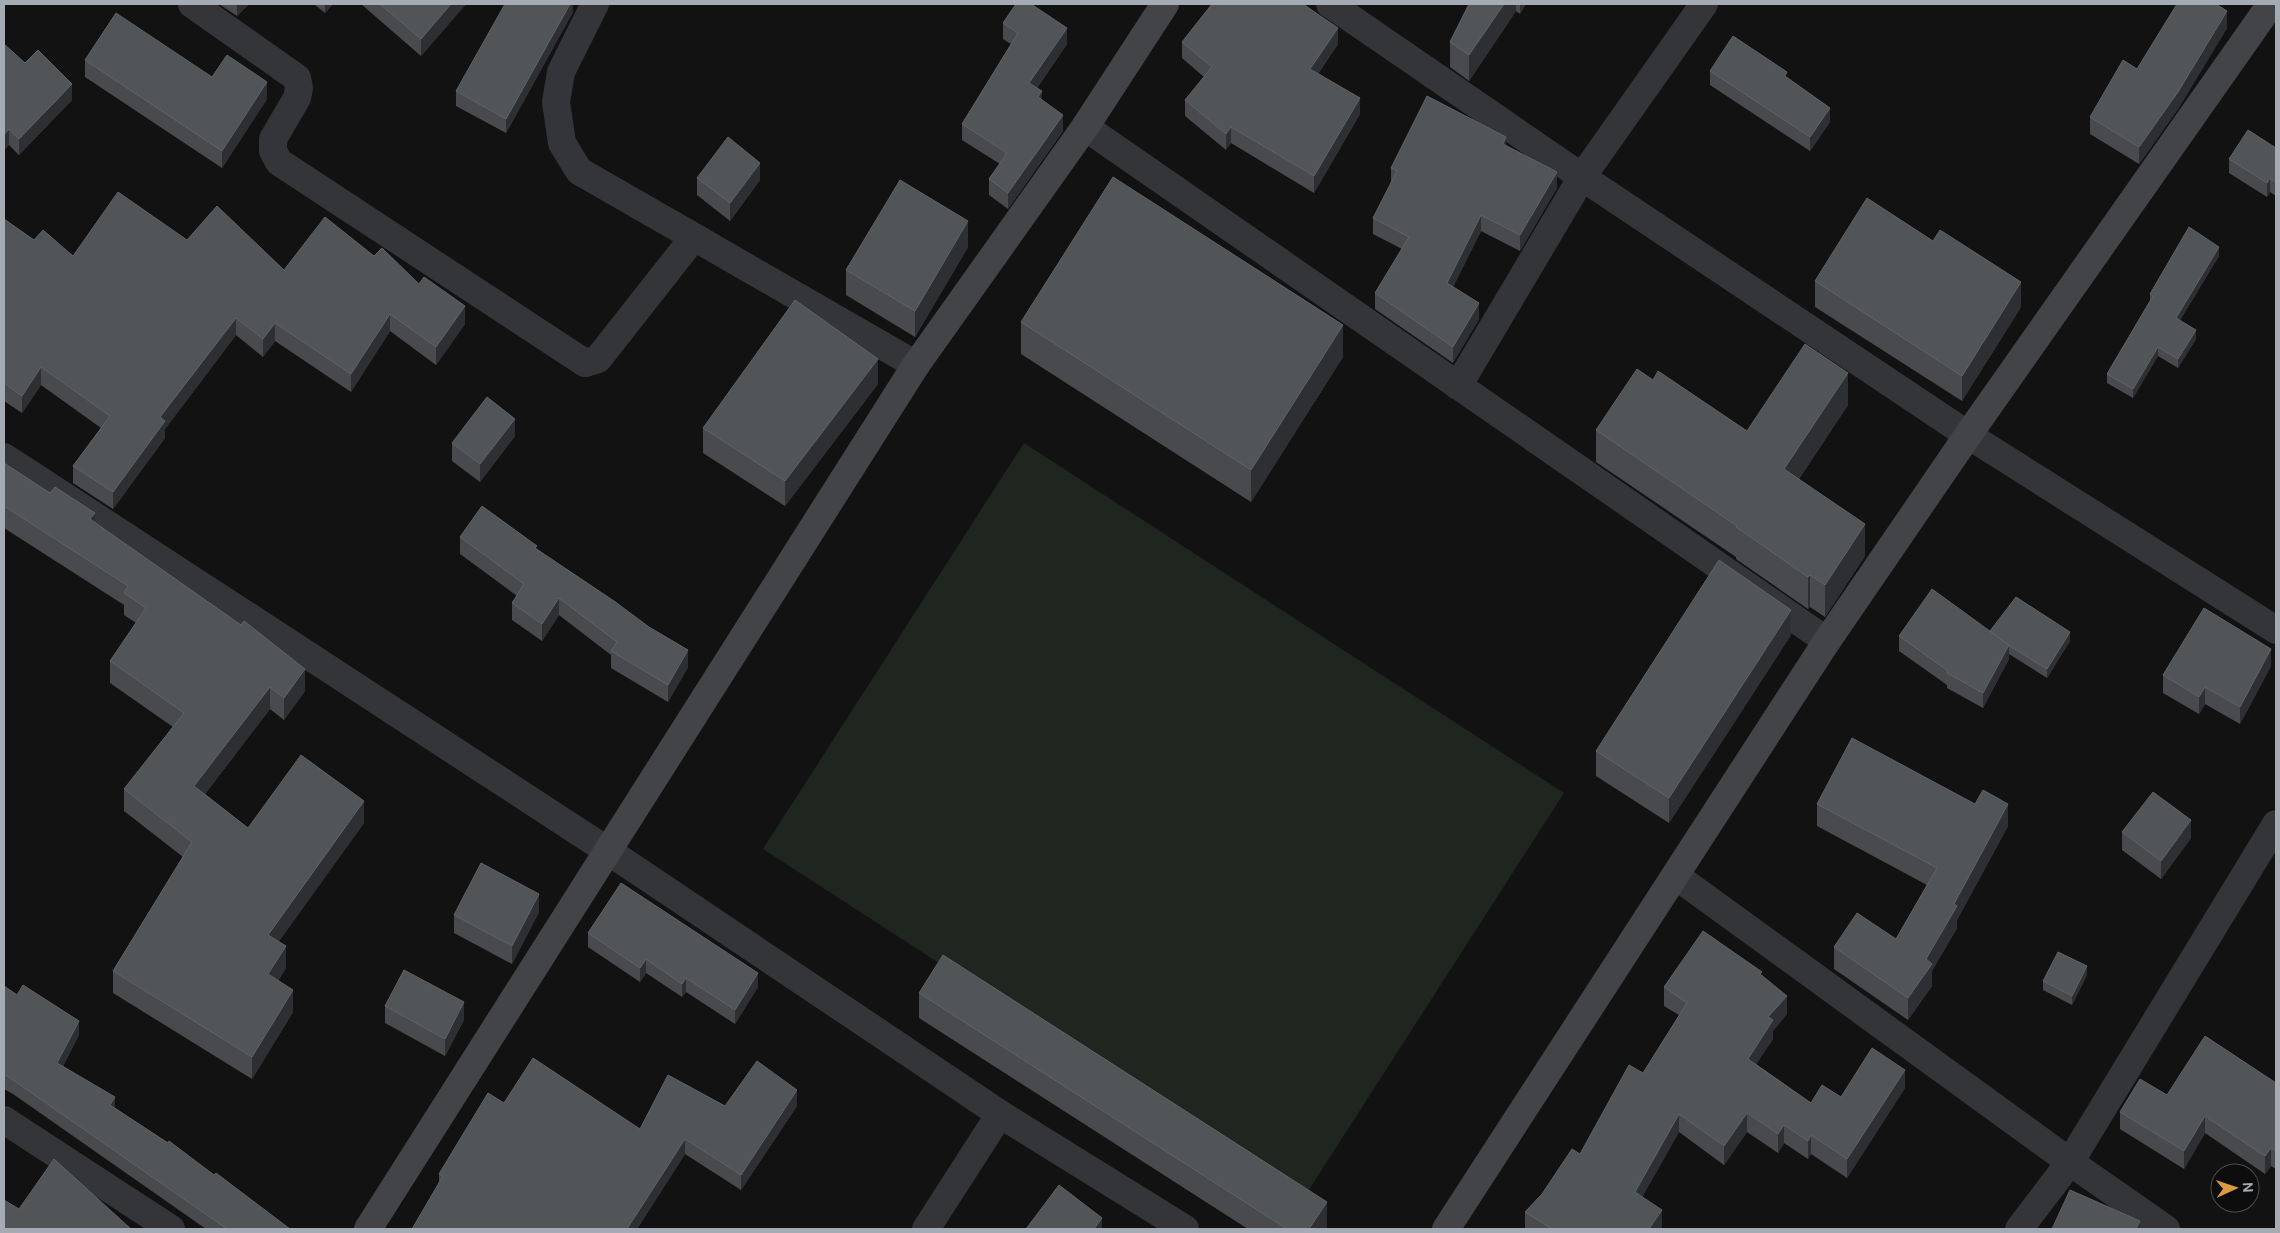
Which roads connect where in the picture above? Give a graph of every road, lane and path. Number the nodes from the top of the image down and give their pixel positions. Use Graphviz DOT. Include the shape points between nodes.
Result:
graph roads {
  1 [pos="192,4"];
  2 [pos="595,4"];
  3 [pos="1164,4"];
  4 [pos="1330,4"];
  5 [pos="1704,4"];
  6 [pos="2271,4"];
  7 [pos="1085,127"];
  8 [pos="1582,177"];
  9 [pos="694,237"];
  10 [pos="916,365"];
  11 [pos="1458,386"];
  12 [pos="1968,435"];
  13 [pos="4,456"];
  14 [pos="2276,630"];
  15 [pos="1827,641"];
  16 [pos="2276,824"];
  17 [pos="608,851"];
  18 [pos="1676,876"];
  19 [pos="1000,1114"];
  20 [pos="4,1120"];
  21 [pos="2070,1162"];
  22 [pos="171,1229"];
  23 [pos="368,1229"];
  24 [pos="926,1229"];
  25 [pos="1185,1229"];
  26 [pos="1446,1229"];
  27 [pos="2019,1229"];
  28 [pos="2166,1229"];
  1 -- 9 [label="street" via="297,78 297,98 273,139 273,151 279,162 585,362 598,358"];
  2 -- 9 [label="street" via="561,72 556,102 562,143 579,171"];
  3 -- 7 [label="street"];
  4 -- 8 [label="street"];
  5 -- 8 [label="street"];
  6 -- 12 [label="street"];
  7 -- 10 [label="street"];
  7 -- 11 [label="street"];
  8 -- 11 [label="street"];
  8 -- 12 [label="street"];
  9 -- 10 [label="street"];
  10 -- 17 [label="street"];
  11 -- 15 [label="street"];
  12 -- 14 [label="street"];
  12 -- 15 [label="street"];
  13 -- 17 [label="street"];
  15 -- 18 [label="street"];
  16 -- 21 [label="street"];
  17 -- 19 [label="street"];
  17 -- 23 [label="street"];
  18 -- 21 [label="street"];
  18 -- 26 [label="street"];
  19 -- 24 [label="street"];
  19 -- 25 [label="street"];
  20 -- 22 [label="street"];
  21 -- 27 [label="street"];
  21 -- 28 [label="street"];
}
